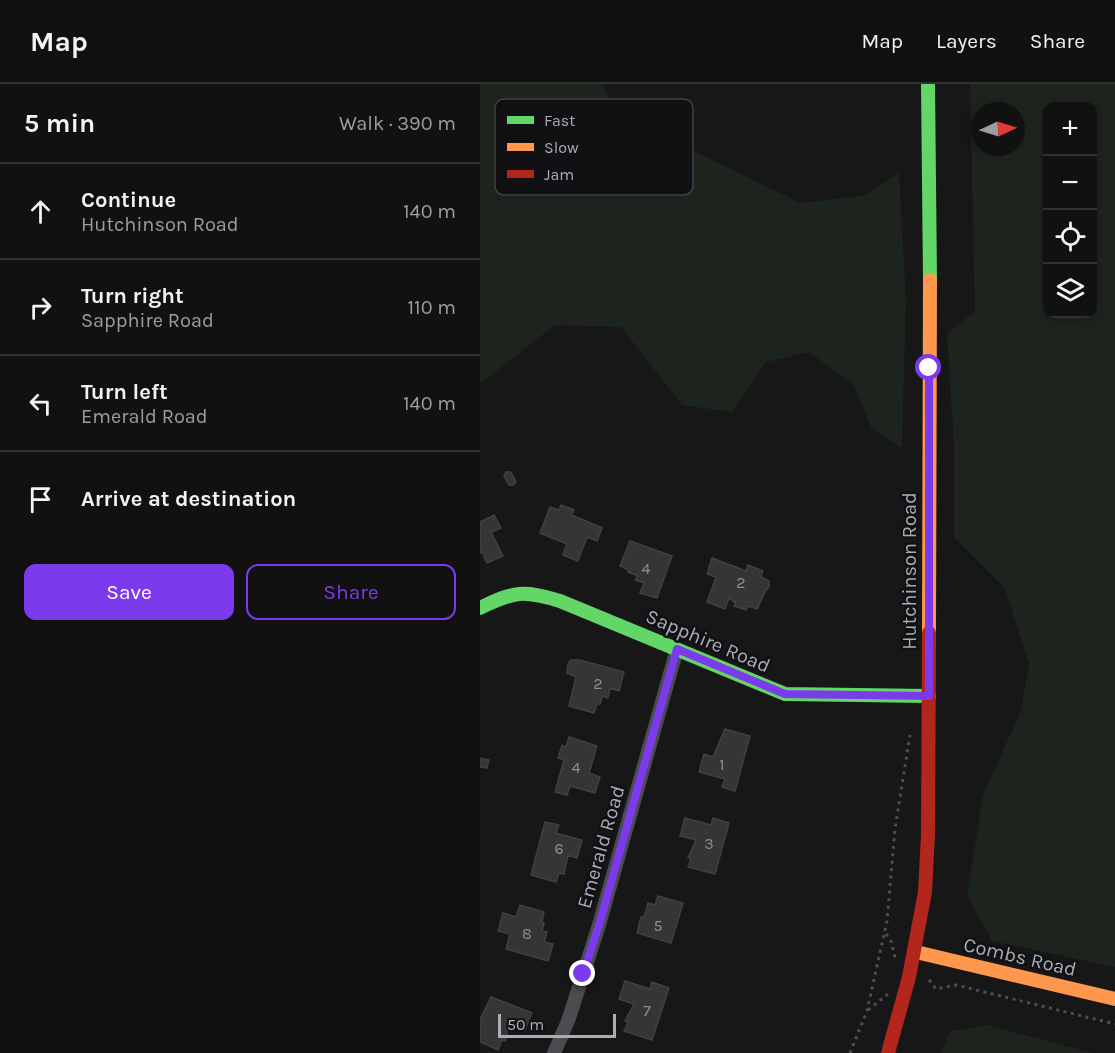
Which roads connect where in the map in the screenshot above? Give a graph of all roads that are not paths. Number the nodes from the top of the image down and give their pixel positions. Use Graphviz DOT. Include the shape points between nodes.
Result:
graph roads {
  1 [pos="928,84"];
  2 [pos="480,608"];
  3 [pos="677,649"];
  4 [pos="929,696"];
  5 [pos="916,952"];
  6 [pos="1115,999"];
  7 [pos="554,1053"];
  8 [pos="888,1053"];
  1 -- 4 [label="street, Hutchinson Road"];
  2 -- 3 [label="street, Sapphire Road" via="509,594 537,594"];
  3 -- 4 [label="street, Sapphire Road" via="785,694"];
  3 -- 7 [label="street, Emerald Road" via="599,925"];
  4 -- 5 [label="street, Hutchinson Road" via="928,835"];
  5 -- 6 [label="street, Combs Road"];
  5 -- 8 [label="street, Hutchinson Road"];
}
